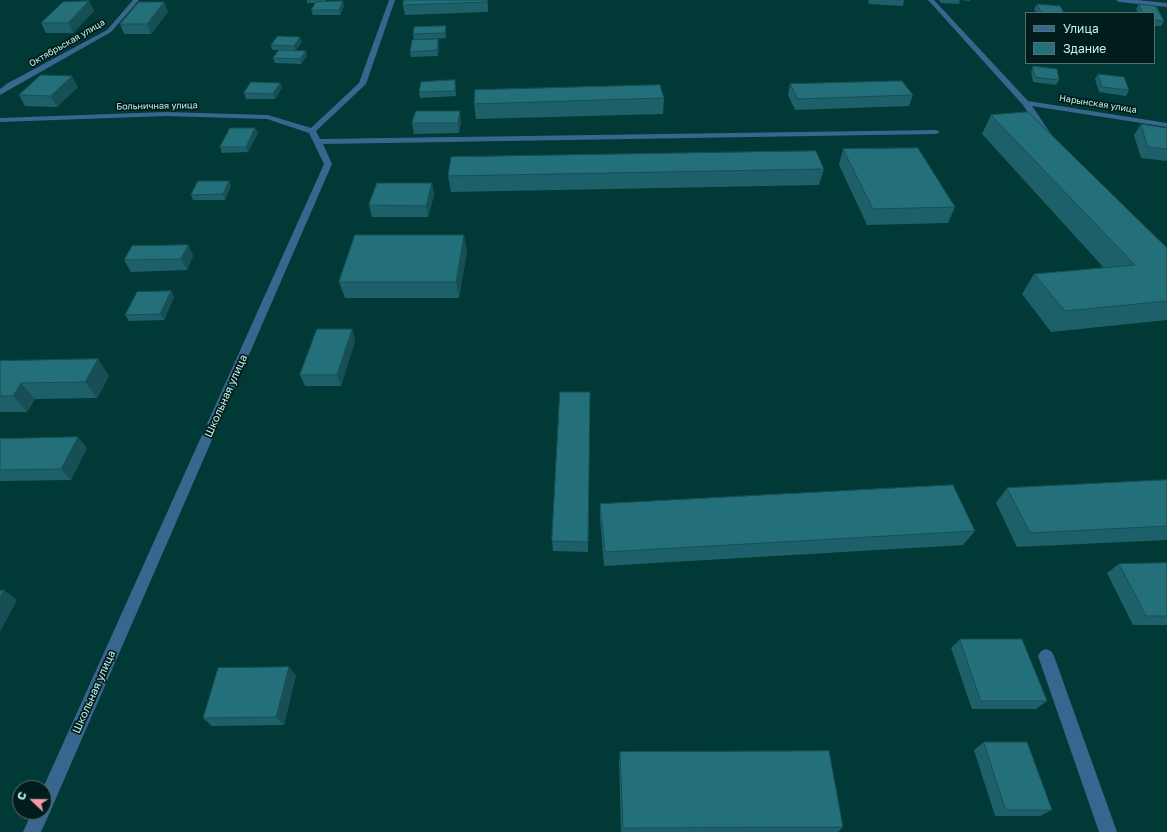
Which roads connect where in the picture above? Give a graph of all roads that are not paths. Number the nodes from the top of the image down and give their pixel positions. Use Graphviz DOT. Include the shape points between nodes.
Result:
graph roads {
  1 [pos="136,0"];
  2 [pos="392,0"];
  3 [pos="931,0"];
  4 [pos="1119,0"];
  5 [pos="1167,5"];
  6 [pos="0,93"];
  7 [pos="1026,103"];
  8 [pos="0,120"];
  9 [pos="1167,125"];
  10 [pos="312,130"];
  11 [pos="936,132"];
  12 [pos="318,142"];
  13 [pos="1052,142"];
  14 [pos="1046,656"];
  15 [pos="52,788"];
  16 [pos="37,820"];
  17 [pos="32,832"];
  18 [pos="1108,832"];
  1 -- 6 [label="street, Октябрьская улица" via="109,31"];
  2 -- 10 [label="street" via="362,84"];
  3 -- 7 [label="street"];
  4 -- 5 [label="street"];
  7 -- 9 [label="street, Нарынская улица"];
  7 -- 13 [label="street"];
  8 -- 10 [label="street, Больничная улица" via="166,114 268,117"];
  10 -- 12 [label="street, Школьная улица"];
  11 -- 12 [label="street"];
  12 -- 15 [label="street, Школьная улица" via="328,164"];
  14 -- 18 [label="street"];
  16 -- 17 [label="street"];
}
